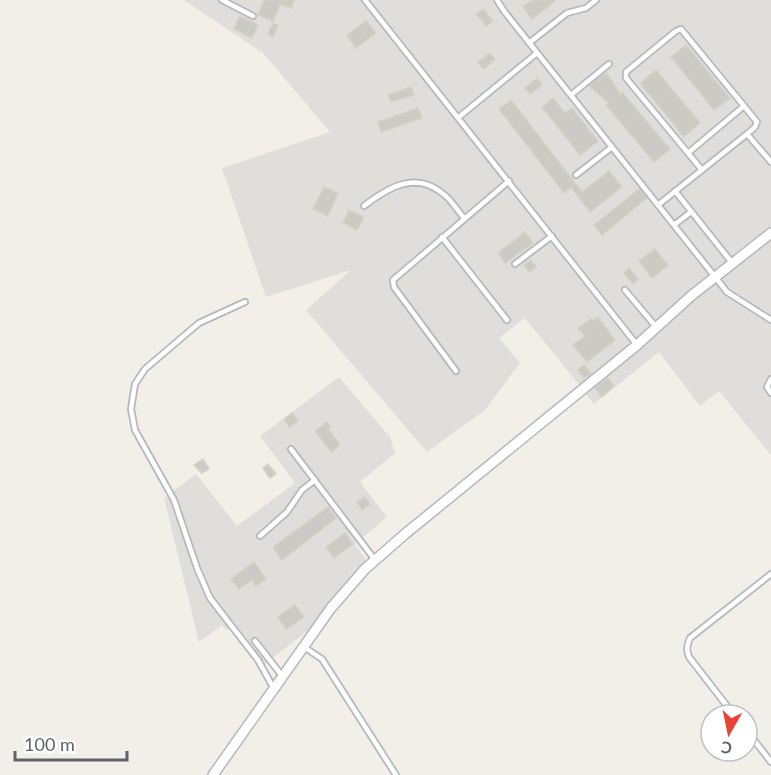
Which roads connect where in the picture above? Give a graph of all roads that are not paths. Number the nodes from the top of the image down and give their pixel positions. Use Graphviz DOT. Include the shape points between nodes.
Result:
graph roads {
  1 [pos="222,0"];
  2 [pos="365,0"];
  3 [pos="497,0"];
  4 [pos="596,0"];
  5 [pos="254,16"];
  6 [pos="529,43"];
  7 [pos="537,54"];
  8 [pos="609,64"];
  9 [pos="571,95"];
  10 [pos="744,106"];
  11 [pos="459,117"];
  12 [pos="747,134"];
  13 [pos="612,147"];
  14 [pos="688,153"];
  15 [pos="771,162"];
  16 [pos="702,170"];
  17 [pos="576,175"];
  18 [pos="509,181"];
  19 [pos="675,191"];
  20 [pos="658,205"];
  21 [pos="364,206"];
  22 [pos="691,212"];
  23 [pos="464,218"];
  24 [pos="674,225"];
  25 [pos="771,233"];
  26 [pos="552,236"];
  27 [pos="442,237"];
  28 [pos="515,264"];
  29 [pos="733,264"];
  30 [pos="716,278"];
  31 [pos="625,290"];
  32 [pos="245,302"];
  33 [pos="507,320"];
  34 [pos="771,320"];
  35 [pos="656,327"];
  36 [pos="637,345"];
  37 [pos="456,370"];
  38 [pos="771,379"];
  39 [pos="771,393"];
  40 [pos="291,449"];
  41 [pos="315,480"];
  42 [pos="260,536"];
  43 [pos="375,560"];
  44 [pos="771,574"];
  45 [pos="255,641"];
  46 [pos="304,647"];
  47 [pos="283,677"];
  48 [pos="274,689"];
  49 [pos="725,703"];
  50 [pos="759,746"];
  51 [pos="771,762"];
  52 [pos="213,775"];
  53 [pos="396,775"];
  1 -- 5 [label="lane"];
  2 -- 11 [label="lane"];
  3 -- 6 [label="lane"];
  4 -- 6 [label="lane" via="567,14"];
  6 -- 7 [label="lane"];
  7 -- 9 [label="lane"];
  7 -- 11 [label="lane"];
  8 -- 9 [label="lane"];
  9 -- 13 [label="lane"];
  10 -- 12 [label="lane" via="757,122"];
  10 -- 14 [label="lane"];
  10 -- 14 [label="lane" via="681,29 634,65 626,72 626,78"];
  11 -- 18 [label="lane"];
  12 -- 15 [label="lane"];
  12 -- 16 [label="lane"];
  13 -- 17 [label="lane"];
  13 -- 20 [label="lane"];
  14 -- 16 [label="lane"];
  16 -- 19 [label="lane"];
  18 -- 23 [label="lane"];
  18 -- 26 [label="lane"];
  19 -- 20 [label="lane"];
  19 -- 22 [label="lane"];
  20 -- 24 [label="lane"];
  21 -- 23 [label="lane" via="391,187 416,183 442,192"];
  22 -- 24 [label="lane"];
  22 -- 29 [label="lane"];
  23 -- 27 [label="lane"];
  24 -- 30 [label="lane"];
  25 -- 29 [label="street"];
  26 -- 28 [label="lane"];
  26 -- 36 [label="lane"];
  27 -- 33 [label="lane"];
  27 -- 37 [label="lane" via="395,277 393,284"];
  29 -- 30 [label="street"];
  30 -- 34 [label="lane" via="734,297"];
  30 -- 35 [label="street"];
  31 -- 35 [label="lane"];
  32 -- 48 [label="lane" via="199,323 145,369 135,384 131,409 135,430 174,500 210,598 258,660"];
  35 -- 36 [label="street"];
  36 -- 43 [label="street"];
  38 -- 39 [label="lane" via="767,387"];
  40 -- 41 [label="lane"];
  41 -- 42 [label="lane"];
  41 -- 43 [label="lane"];
  43 -- 46 [label="street" via="331,608"];
  44 -- 49 [label="lane" via="688,643 689,657"];
  45 -- 47 [label="lane"];
  46 -- 47 [label="street"];
  46 -- 53 [label="lane" via="322,659"];
  47 -- 48 [label="street"];
  48 -- 52 [label="street"];
  50 -- 51 [label="lane"];
}
